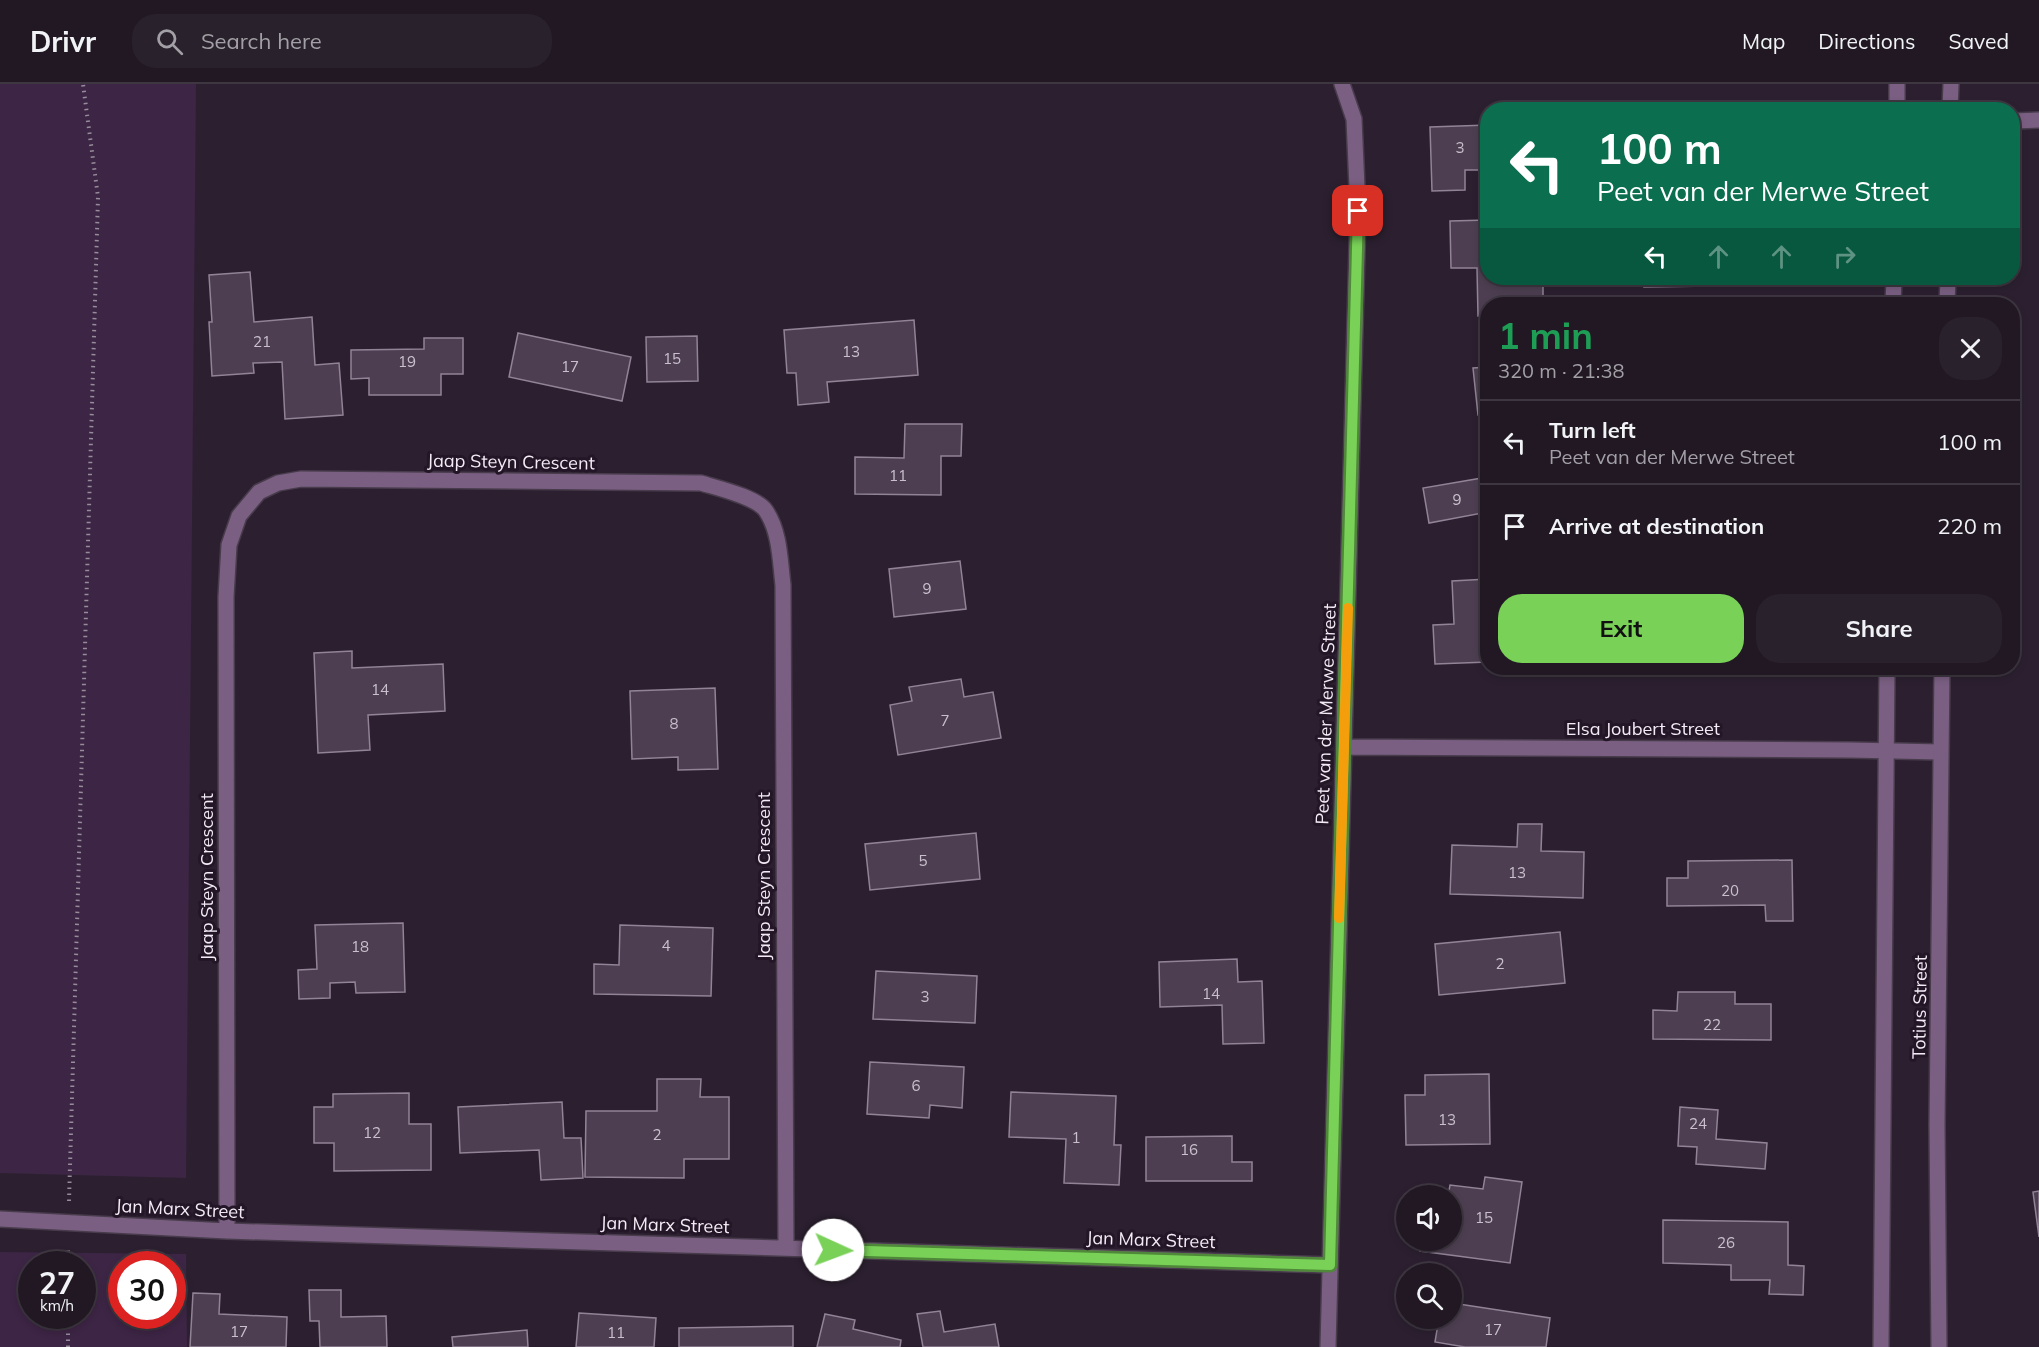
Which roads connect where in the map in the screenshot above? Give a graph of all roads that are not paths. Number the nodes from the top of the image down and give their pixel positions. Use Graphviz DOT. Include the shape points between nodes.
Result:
graph roads {
  1 [pos="1342,84"];
  2 [pos="1897,84"];
  3 [pos="1951,84"];
  4 [pos="1897,102"];
  5 [pos="1950,102"];
  6 [pos="2039,120"];
  7 [pos="2020,121"];
  8 [pos="1887,675"];
  9 [pos="1942,675"];
  10 [pos="1344,747"];
  11 [pos="1887,751"];
  12 [pos="1940,752"];
  13 [pos="0,1219"];
  14 [pos="227,1231"];
  15 [pos="786,1248"];
  16 [pos="1330,1265"];
  17 [pos="1328,1347"];
  18 [pos="1881,1347"];
  19 [pos="1939,1347"];
  1 -- 10 [label="street, Peet van der Merwe Street" via="1354,119 1358,211"];
  2 -- 4 [label="street"];
  3 -- 5 [label="street"];
  6 -- 7 [label="street"];
  8 -- 11 [label="street, Totius Street"];
  9 -- 12 [label="street, Totius Street"];
  10 -- 11 [label="street, Elsa Joubert Street"];
  10 -- 16 [label="street, Peet van der Merwe Street"];
  11 -- 12 [label="street, Elsa Joubert Street"];
  11 -- 18 [label="street, Totius Street"];
  12 -- 19 [label="street, Totius Street"];
  13 -- 14 [label="street, Jan Marx Street"];
  14 -- 15 [label="street, Jan Marx Street"];
  14 -- 15 [label="street, Jaap Steyn Crescent" via="226,597 229,545 239,516 259,492 301,479 701,483 745,496 765,509 778,541 783,585"];
  15 -- 16 [label="street, Jan Marx Street"];
  16 -- 17 [label="street, Peet van der Merwe Street"];
}
